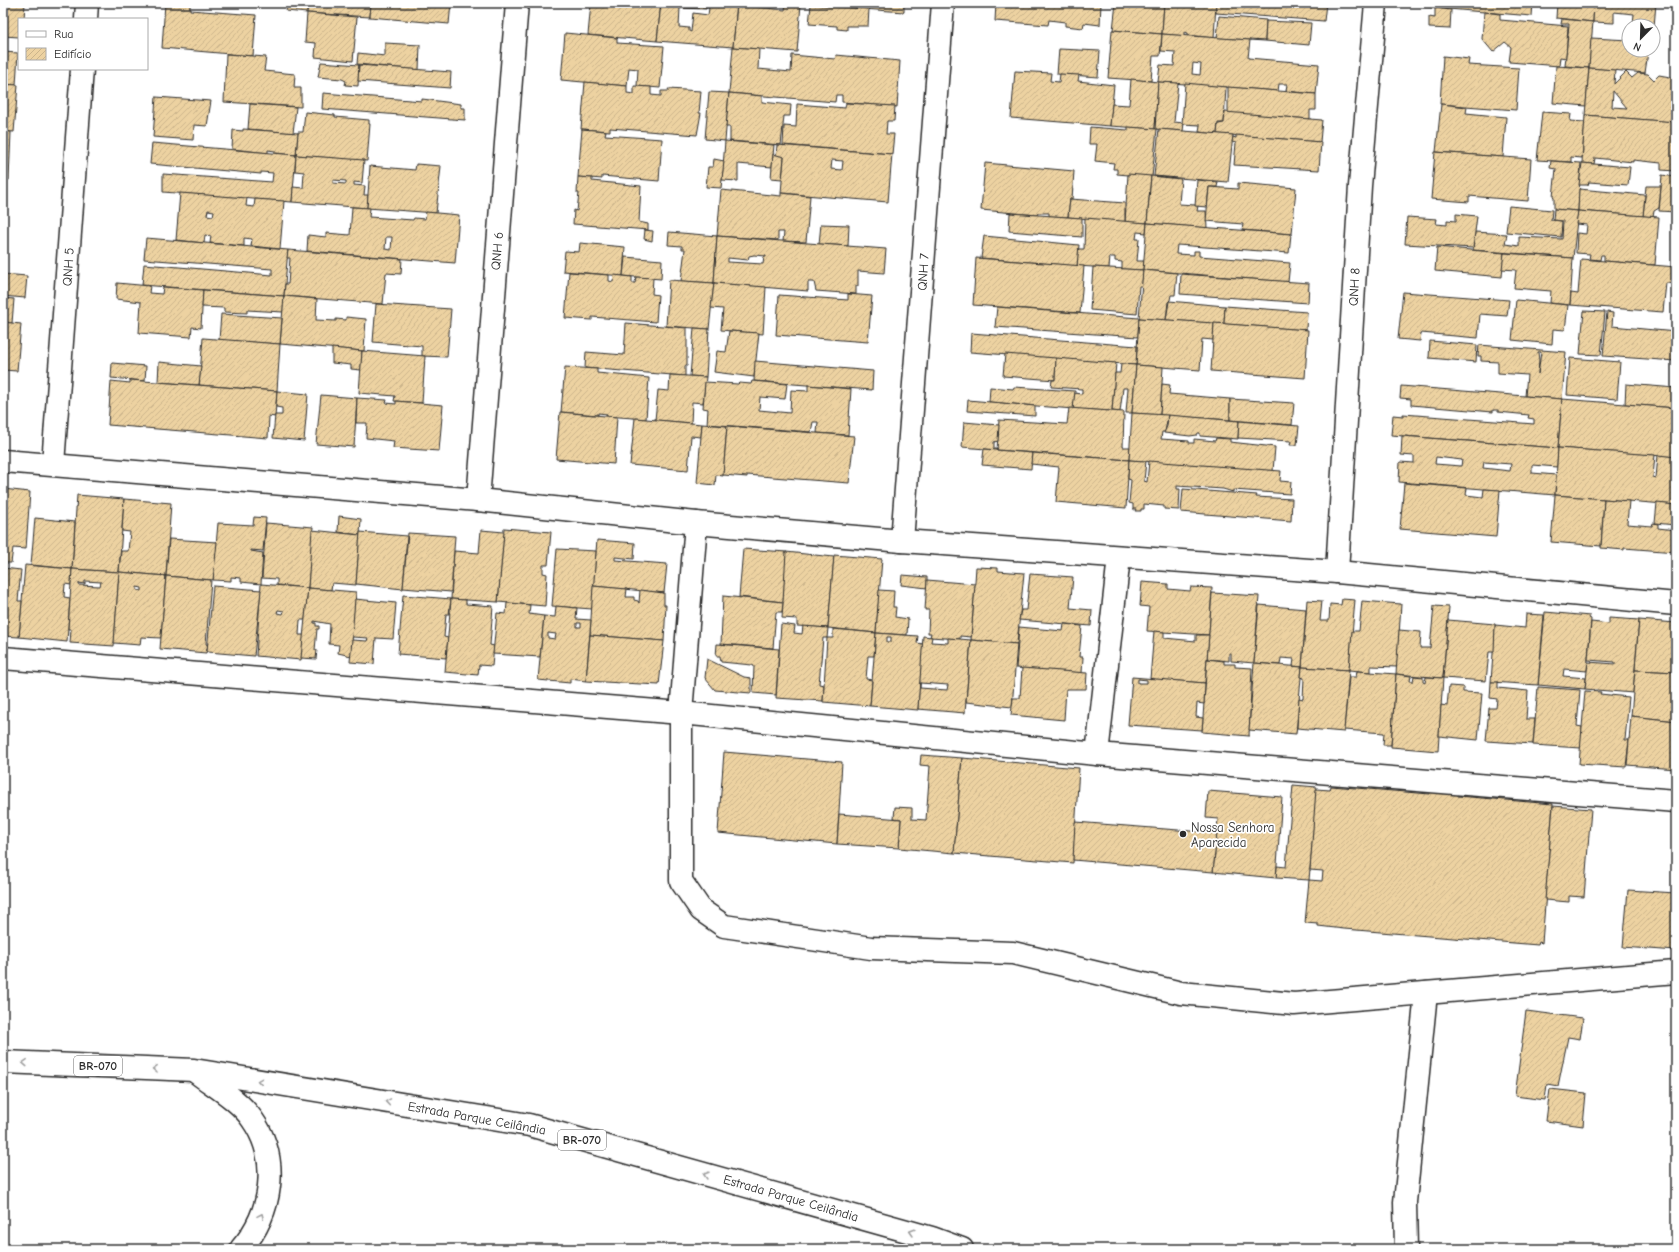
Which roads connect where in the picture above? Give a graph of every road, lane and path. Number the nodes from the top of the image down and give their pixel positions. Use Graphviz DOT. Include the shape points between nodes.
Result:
graph roads {
  1 [pos="87,3"];
  2 [pos="517,3"];
  3 [pos="943,3"];
  4 [pos="1376,3"];
  5 [pos="86,18"];
  6 [pos="82,70"];
  7 [pos="3,461"];
  8 [pos="53,464"];
  9 [pos="478,500"];
  10 [pos="696,523"];
  11 [pos="902,541"];
  12 [pos="1119,557"];
  13 [pos="1337,572"];
  14 [pos="1676,604"];
  15 [pos="3,658"];
  16 [pos="681,713"];
  17 [pos="1097,754"];
  18 [pos="1676,800"];
  19 [pos="1676,972"];
  20 [pos="1426,993"];
  21 [pos="3,1062"];
  22 [pos="194,1070"];
  23 [pos="241,1249"];
  24 [pos="962,1249"];
  25 [pos="1406,1249"];
  1 -- 5 [label="main road"];
  2 -- 9 [label="main road, QNH 6"];
  3 -- 11 [label="main road, QNH 7"];
  4 -- 13 [label="main road, QNH 8" via="1360,186"];
  6 -- 8 [label="main road, QNH 5"];
  7 -- 8 [label="main road"];
  8 -- 9 [label="main road"];
  9 -- 10 [label="main road"];
  10 -- 11 [label="main road"];
  10 -- 16 [label="main road"];
  11 -- 12 [label="main road"];
  12 -- 13 [label="main road"];
  12 -- 17 [label="main road"];
  13 -- 14 [label="main road"];
  15 -- 16 [label="main road"];
  16 -- 17 [label="main road"];
  16 -- 20 [label="main road" via="681,881 701,910 724,926 871,948 1013,953 1181,993 1287,1004"];
  17 -- 18 [label="main road"];
  19 -- 20 [label="main road"];
  20 -- 25 [label="main road" via="1405,1202"];
  22 -- 21 [label="main road, Estrada Parque Ceilândia / BR-070, one-way"];
  23 -- 22 [label="main road, one-way" via="263,1214 270,1185 270,1166 266,1149 252,1118"];
  24 -- 22 [label="main road, Estrada Parque Ceilândia / BR-070, one-way" via="932,1238 529,1126"];
}
